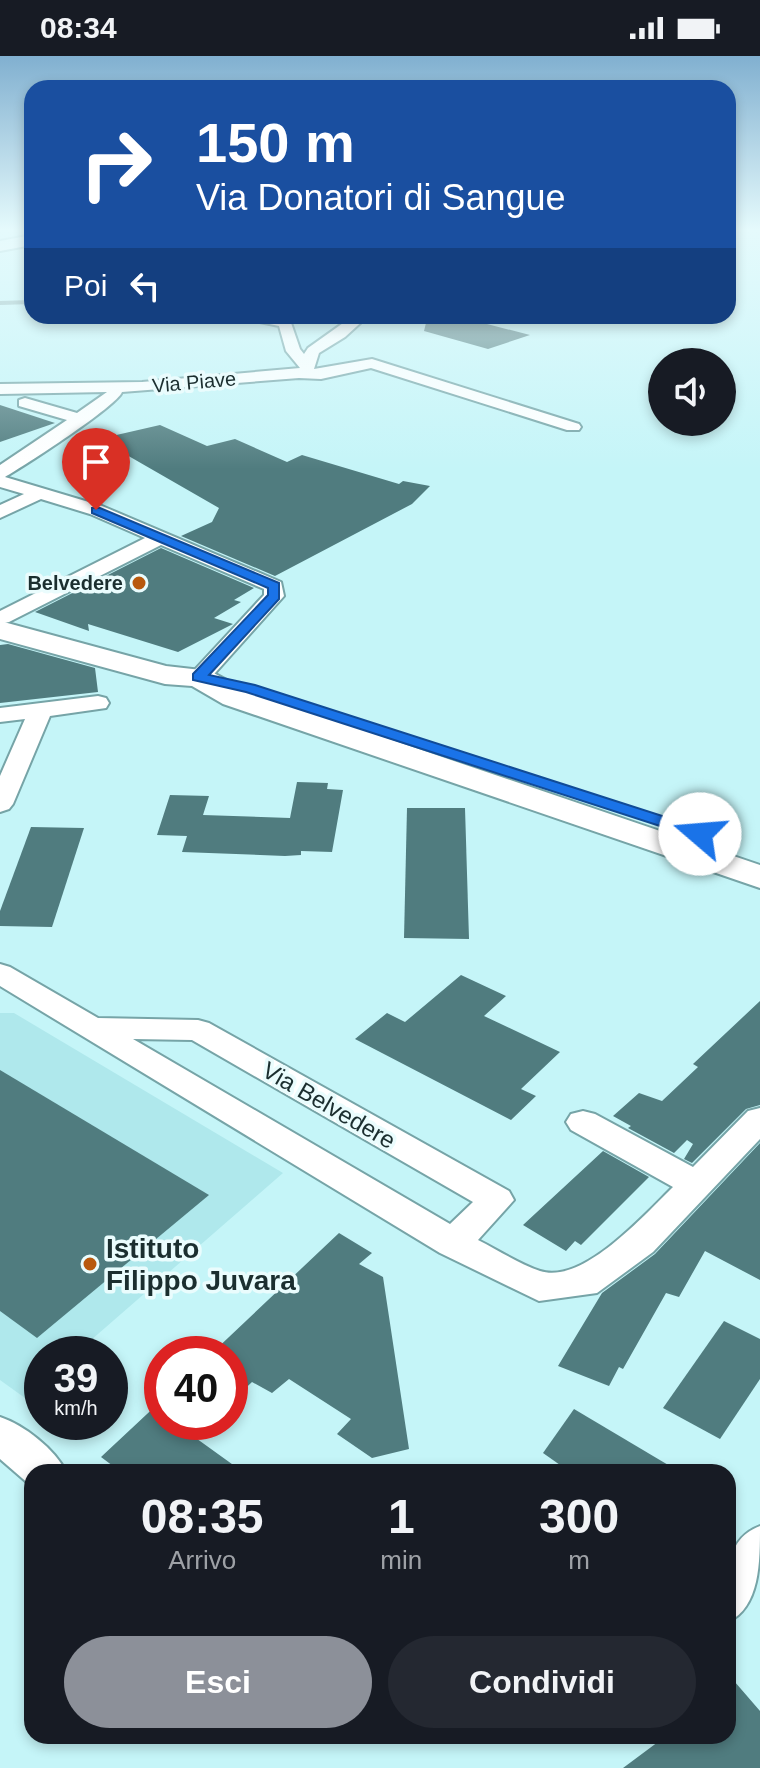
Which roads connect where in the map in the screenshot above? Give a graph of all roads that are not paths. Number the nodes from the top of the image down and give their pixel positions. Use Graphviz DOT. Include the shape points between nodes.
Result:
graph roads {
  1 [pos="285,324"];
  2 [pos="352,324"];
  3 [pos="303,369"];
  4 [pos="115,388"];
  5 [pos="0,389"];
  6 [pos="25,403"];
  7 [pos="81,419"];
  8 [pos="573,427"];
  9 [pos="0,473"];
  10 [pos="0,481"];
  11 [pos="40,493"];
  12 [pos="0,512"];
  13 [pos="161,537"];
  14 [pos="1,622"];
  15 [pos="199,677"];
  16 [pos="98,703"];
  17 [pos="41,710"];
  18 [pos="0,715"];
  19 [pos="2,792"];
  20 [pos="760,853"];
  21 [pos="760,877"];
  22 [pos="0,973"];
  23 [pos="95,1028"];
  24 [pos="760,1119"];
  25 [pos="583,1122"];
  26 [pos="696,1184"];
  27 [pos="453,1243"];
  28 [pos="0,1434"];
  29 [pos="36,1464"];
  30 [pos="760,1546"];
  31 [pos="736,1587"];
  1 -- 3 [label="street"];
  2 -- 3 [label="street" via="313,351"];
  3 -- 4 [label="street, Via Piave"];
  3 -- 8 [label="street, Via Piave" via="321,374 372,363"];
  4 -- 5 [label="street, Via Piave"];
  4 -- 7 [label="street" via="114,395"];
  6 -- 7 [label="street"];
  7 -- 9 [label="street"];
  10 -- 11 [label="street"];
  11 -- 12 [label="street"];
  11 -- 13 [label="street"];
  13 -- 14 [label="street"];
  13 -- 15 [label="street" via="274,586 274,596"];
  14 -- 15 [label="street" via="165,675"];
  15 -- 20 [label="street" via="250,688"];
  15 -- 21 [label="street" via="234,697"];
  16 -- 17 [label="street"];
  17 -- 18 [label="street"];
  17 -- 19 [label="street"];
  22 -- 23 [label="street, Via Belvedere"];
  23 -- 27 [label="street, Via Belvedere"];
  23 -- 27 [label="street, Via Belvedere" via="198,1030 497,1200"];
  24 -- 26 [label="street, Via Belvedere"];
  25 -- 26 [label="street"];
  26 -- 27 [label="street, Via Belvedere" via="640,1242 584,1283 539,1287"];
  28 -- 29 [label="street"];
  30 -- 31 [label="street"];
}
